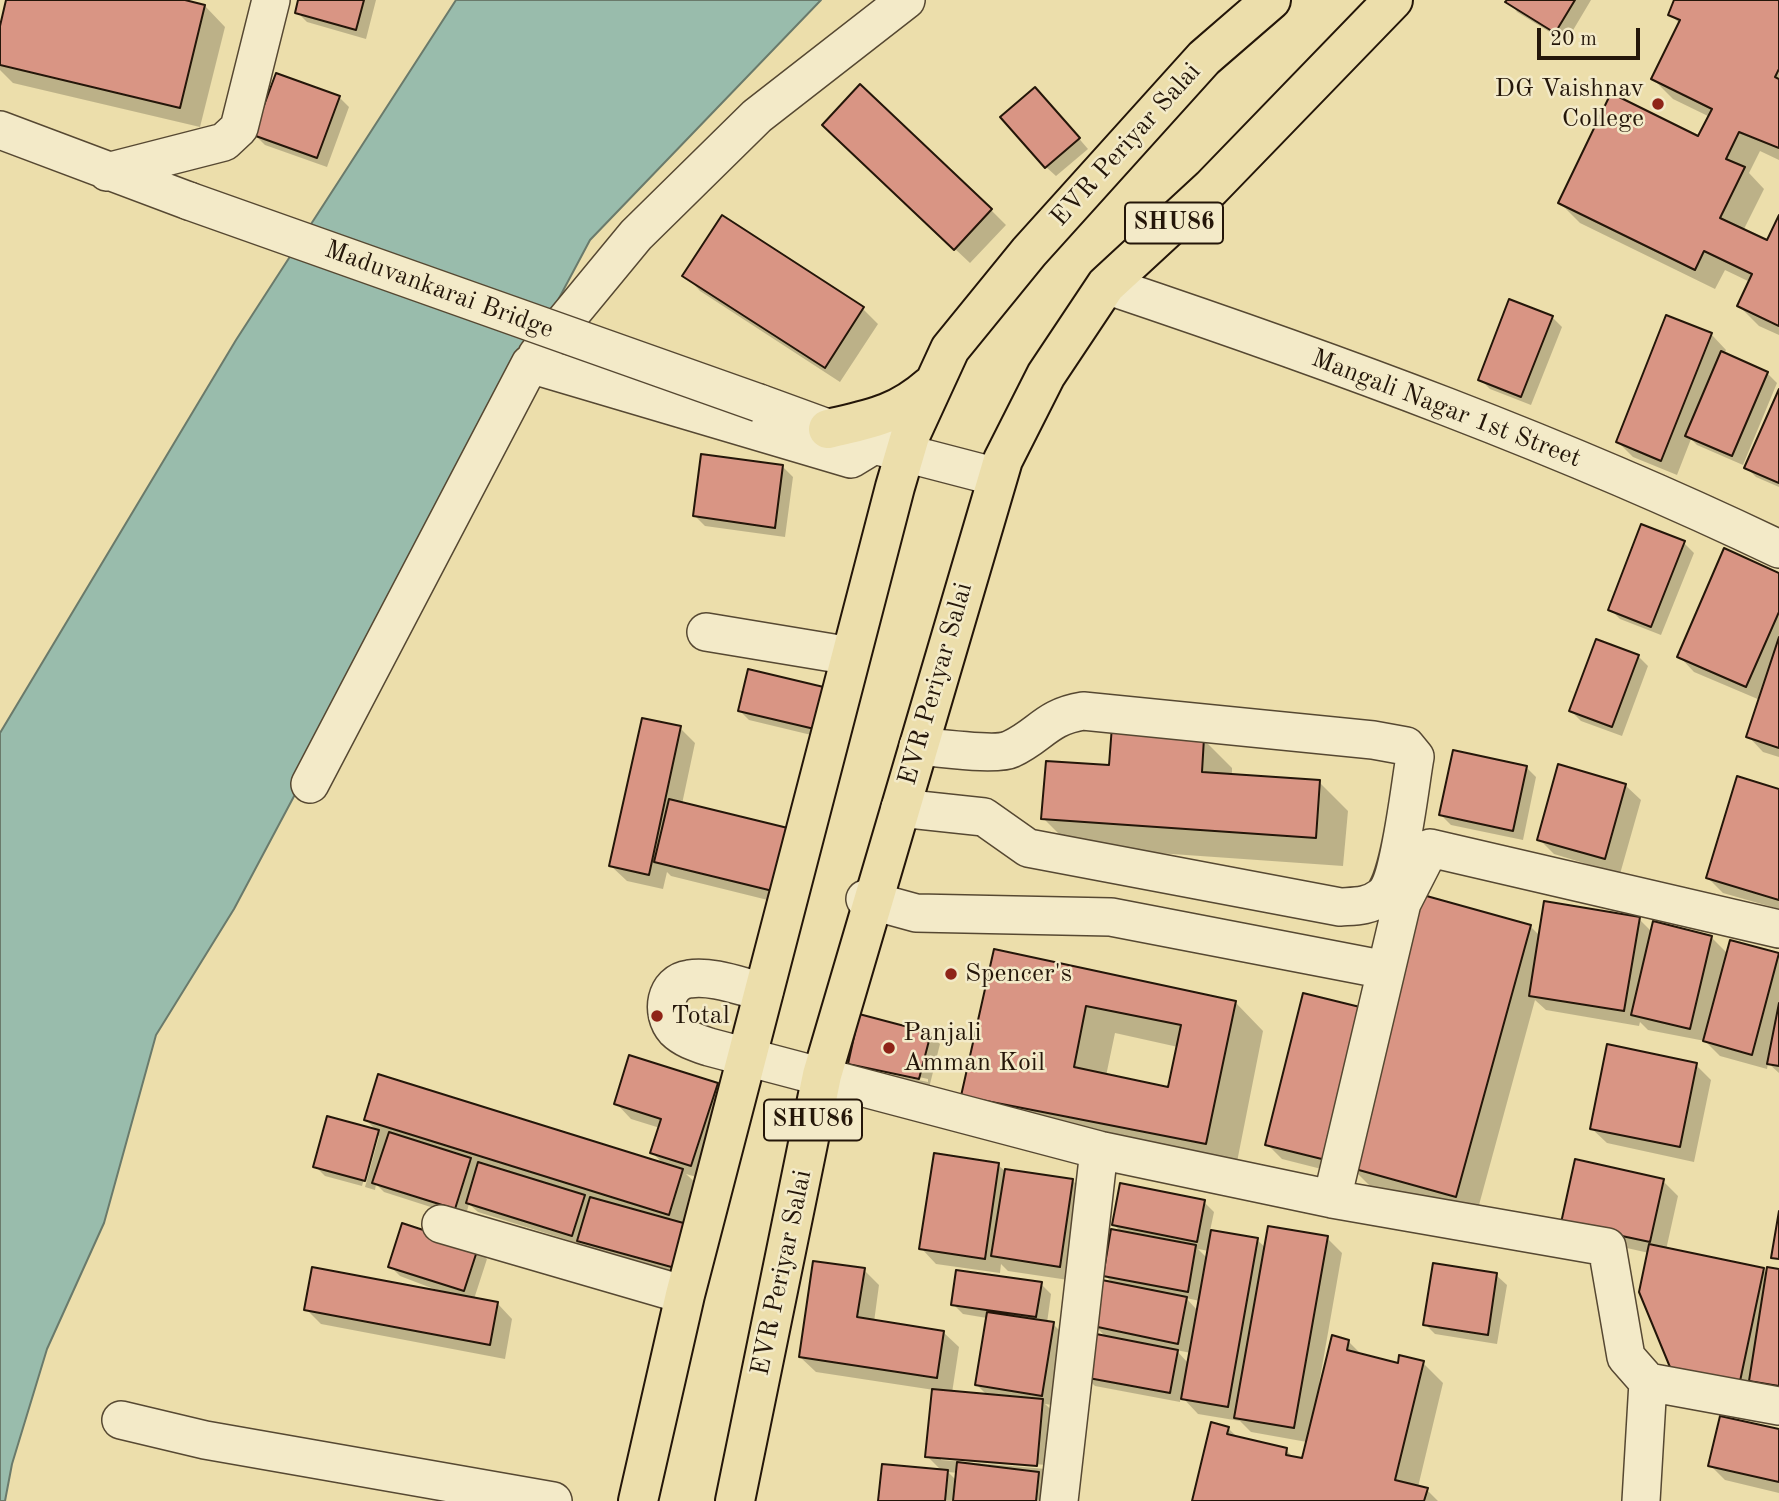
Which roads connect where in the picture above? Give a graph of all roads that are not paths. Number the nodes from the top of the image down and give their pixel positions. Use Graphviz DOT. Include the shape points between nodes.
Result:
graph roads {
  1 [pos="271,0"];
  2 [pos="906,0"];
  3 [pos="1271,0"];
  4 [pos="1393,0"];
  5 [pos="0,130"];
  6 [pos="114,174"];
  7 [pos="1106,285"];
  8 [pos="530,364"];
  9 [pos="930,386"];
  10 [pos="828,429"];
  11 [pos="889,449"];
  12 [pos="997,477"];
  13 [pos="1779,550"];
  14 [pos="706,632"];
  15 [pos="851,656"];
  16 [pos="918,746"];
  17 [pos="310,784"];
  18 [pos="900,808"];
  19 [pos="869,900"];
  20 [pos="1779,929"];
  21 [pos="1386,970"];
  22 [pos="764,992"];
  23 [pos="748,1055"];
  24 [pos="822,1075"];
  25 [pos="1099,1150"];
  26 [pos="1332,1199"];
  27 [pos="441,1224"];
  28 [pos="685,1295"];
  29 [pos="1648,1382"];
  30 [pos="1779,1406"];
  31 [pos="121,1420"];
  32 [pos="553,1501"];
  33 [pos="638,1501"];
  34 [pos="735,1501"];
  35 [pos="1059,1501"];
  36 [pos="1641,1501"];
  1 -- 6 [label="street" via="239,128 224,142"];
  2 -- 8 [label="street" via="757,116 636,235"];
  3 -- 9 [label="main road, EVR Periyar Salai / SHU86" via="1204,58 1028,252 950,349"];
  4 -- 7 [label="main road, EVR Periyar Salai / SHU86" via="1211,188"];
  5 -- 6 [label="street, Maduvankarai Bridge"];
  6 -- 10 [label="street, Maduvankarai Bridge, bridge"];
  7 -- 12 [label="main road, EVR Periyar Salai / SHU86" via="1046,375"];
  7 -- 13 [label="street, Mangali Nagar 1st Street" via="1448,407 1695,509"];
  8 -- 11 [label="street" via="851,459"];
  8 -- 17 [label="street"];
  9 -- 10 [label="main road" via="887,415"];
  9 -- 11 [label="main road, EVR Periyar Salai / SHU86"];
  10 -- 11 [label="street, Maduvankarai Bridge"];
  11 -- 12 [label="street, Maduvankarai Bridge"];
  11 -- 15 [label="main road, EVR Periyar Salai / SHU86"];
  12 -- 16 [label="main road, EVR Periyar Salai / SHU86"];
  14 -- 15 [label="street"];
  15 -- 22 [label="main road, EVR Periyar Salai / SHU86"];
  16 -- 18 [label="main road, EVR Periyar Salai / SHU86"];
  16 -- 18 [label="street" via="1008,751 1046,723 1083,711 1373,740 1406,746 1415,757 1397,864 1384,896 1366,905 1340,907 1028,848 984,817"];
  18 -- 19 [label="main road, EVR Periyar Salai / SHU86"];
  19 -- 21 [label="street" via="916,913 1111,917"];
  19 -- 24 [label="main road, EVR Periyar Salai / SHU86"];
  20 -- 21 [label="street" via="1430,848 1402,903"];
  21 -- 26 [label="street"];
  22 -- 23 [label="main road, EVR Periyar Salai / SHU86"];
  22 -- 23 [label="street" via="689,979 674,985 668,994 669,1021 677,1032 701,1044"];
  23 -- 24 [label="street"];
  23 -- 28 [label="main road, EVR Periyar Salai / SHU86"];
  24 -- 25 [label="street"];
  24 -- 34 [label="main road, EVR Periyar Salai / SHU86"];
  25 -- 26 [label="street"];
  25 -- 35 [label="street"];
  26 -- 29 [label="street" via="1606,1247 1626,1357"];
  27 -- 28 [label="street"];
  28 -- 33 [label="main road, EVR Periyar Salai / SHU86"];
  29 -- 30 [label="street"];
  29 -- 36 [label="street"];
  31 -- 32 [label="street" via="205,1440"];
}
